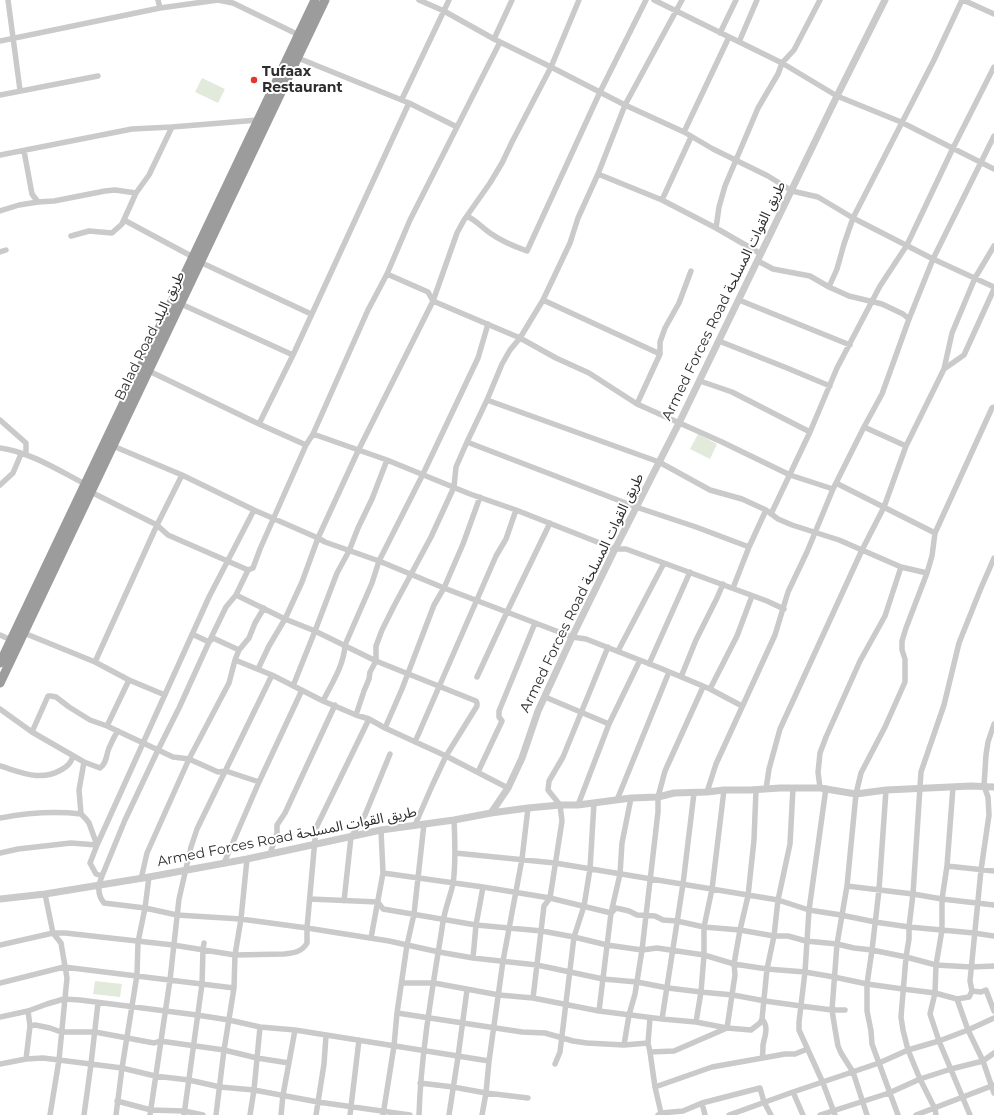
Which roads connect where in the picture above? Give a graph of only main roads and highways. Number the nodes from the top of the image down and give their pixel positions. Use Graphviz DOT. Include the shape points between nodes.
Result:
graph roads {
  1 [pos="315,0"];
  2 [pos="325,0"];
  3 [pos="197,260"];
  4 [pos="0,663"];
  5 [pos="0,683"];
  1 -- 3 [label="highway, Balad Road طريق البلد" via="258,120"];
  2 -- 3 [label="highway, Balad Road طريق البلد"];
  3 -- 4 [label="highway, Balad Road طريق البلد" via="85,484"];
  3 -- 5 [label="highway, Balad Road طريق البلد" via="181,304"];
}
